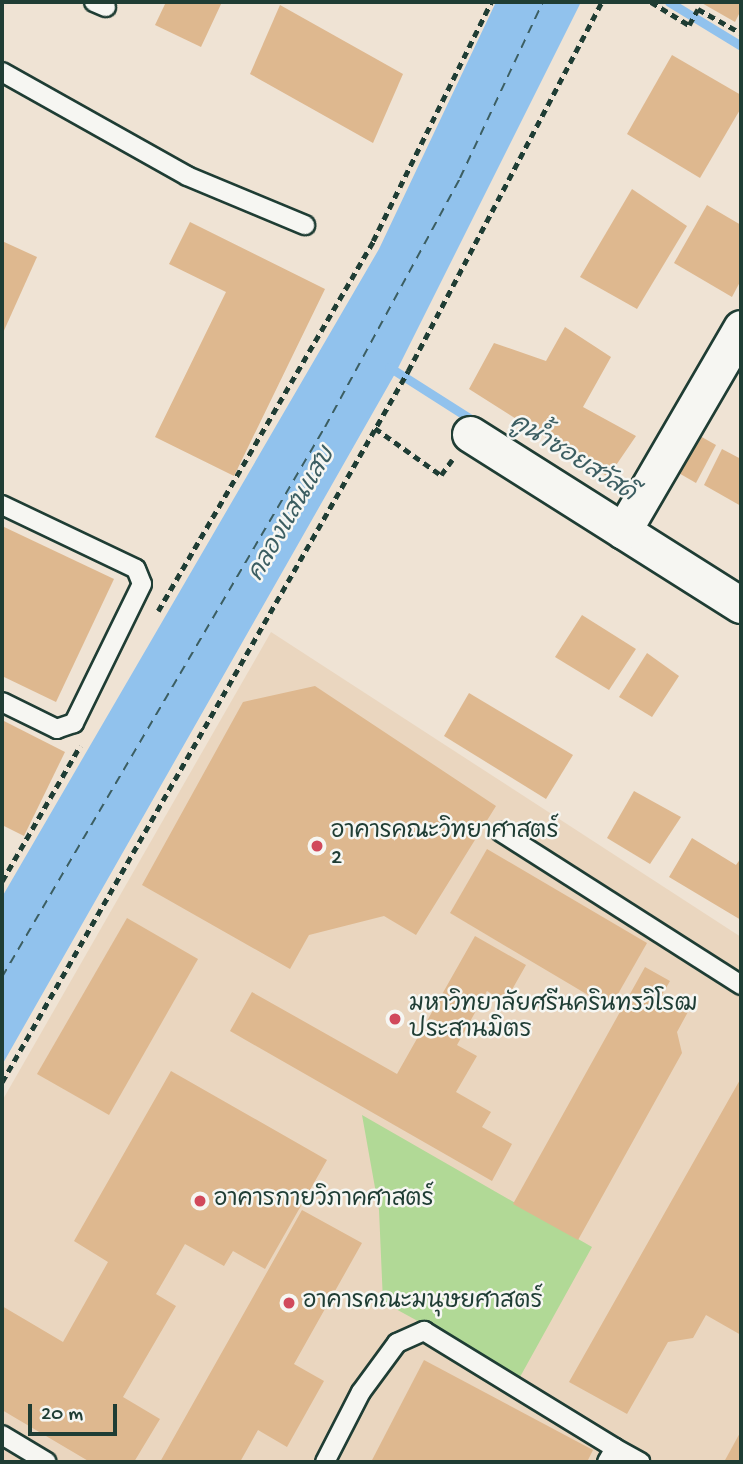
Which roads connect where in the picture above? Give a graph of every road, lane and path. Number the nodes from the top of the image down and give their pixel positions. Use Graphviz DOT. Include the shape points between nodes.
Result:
graph roads {
  1 [pos="491,2"];
  2 [pos="602,2"];
  3 [pos="651,2"];
  4 [pos="741,33"];
  5 [pos="2,72"];
  6 [pos="305,225"];
  7 [pos="741,328"];
  8 [pos="375,428"];
  9 [pos="470,434"];
  10 [pos="2,505"];
  11 [pos="629,521"];
  12 [pos="741,605"];
  13 [pos="152,622"];
  14 [pos="2,702"];
  15 [pos="82,742"];
  16 [pos="501,832"];
  17 [pos="2,881"];
  18 [pos="741,985"];
  19 [pos="2,1082"];
  20 [pos="2,1435"];
  21 [pos="611,1455"];
  22 [pos="47,1462"];
  23 [pos="325,1462"];
  24 [pos="640,1462"];
  1 -- 13 [label="path" via="373,241"];
  2 -- 8 [label="path"];
  3 -- 4 [label="path" via="689,25 698,9"];
  5 -- 6 [label="lane" via="187,176"];
  7 -- 11 [label="street"];
  8 -- 9 [label="path" via="442,475"];
  8 -- 19 [label="path"];
  9 -- 11 [label="street"];
  10 -- 14 [label="lane" via="136,569 142,584 74,723 57,729"];
  11 -- 12 [label="street"];
  15 -- 17 [label="path"];
  16 -- 18 [label="lane"];
  20 -- 22 [label="lane"];
  21 -- 23 [label="lane" via="424,1331 397,1343 360,1392"];
  21 -- 24 [label="lane"];
}
